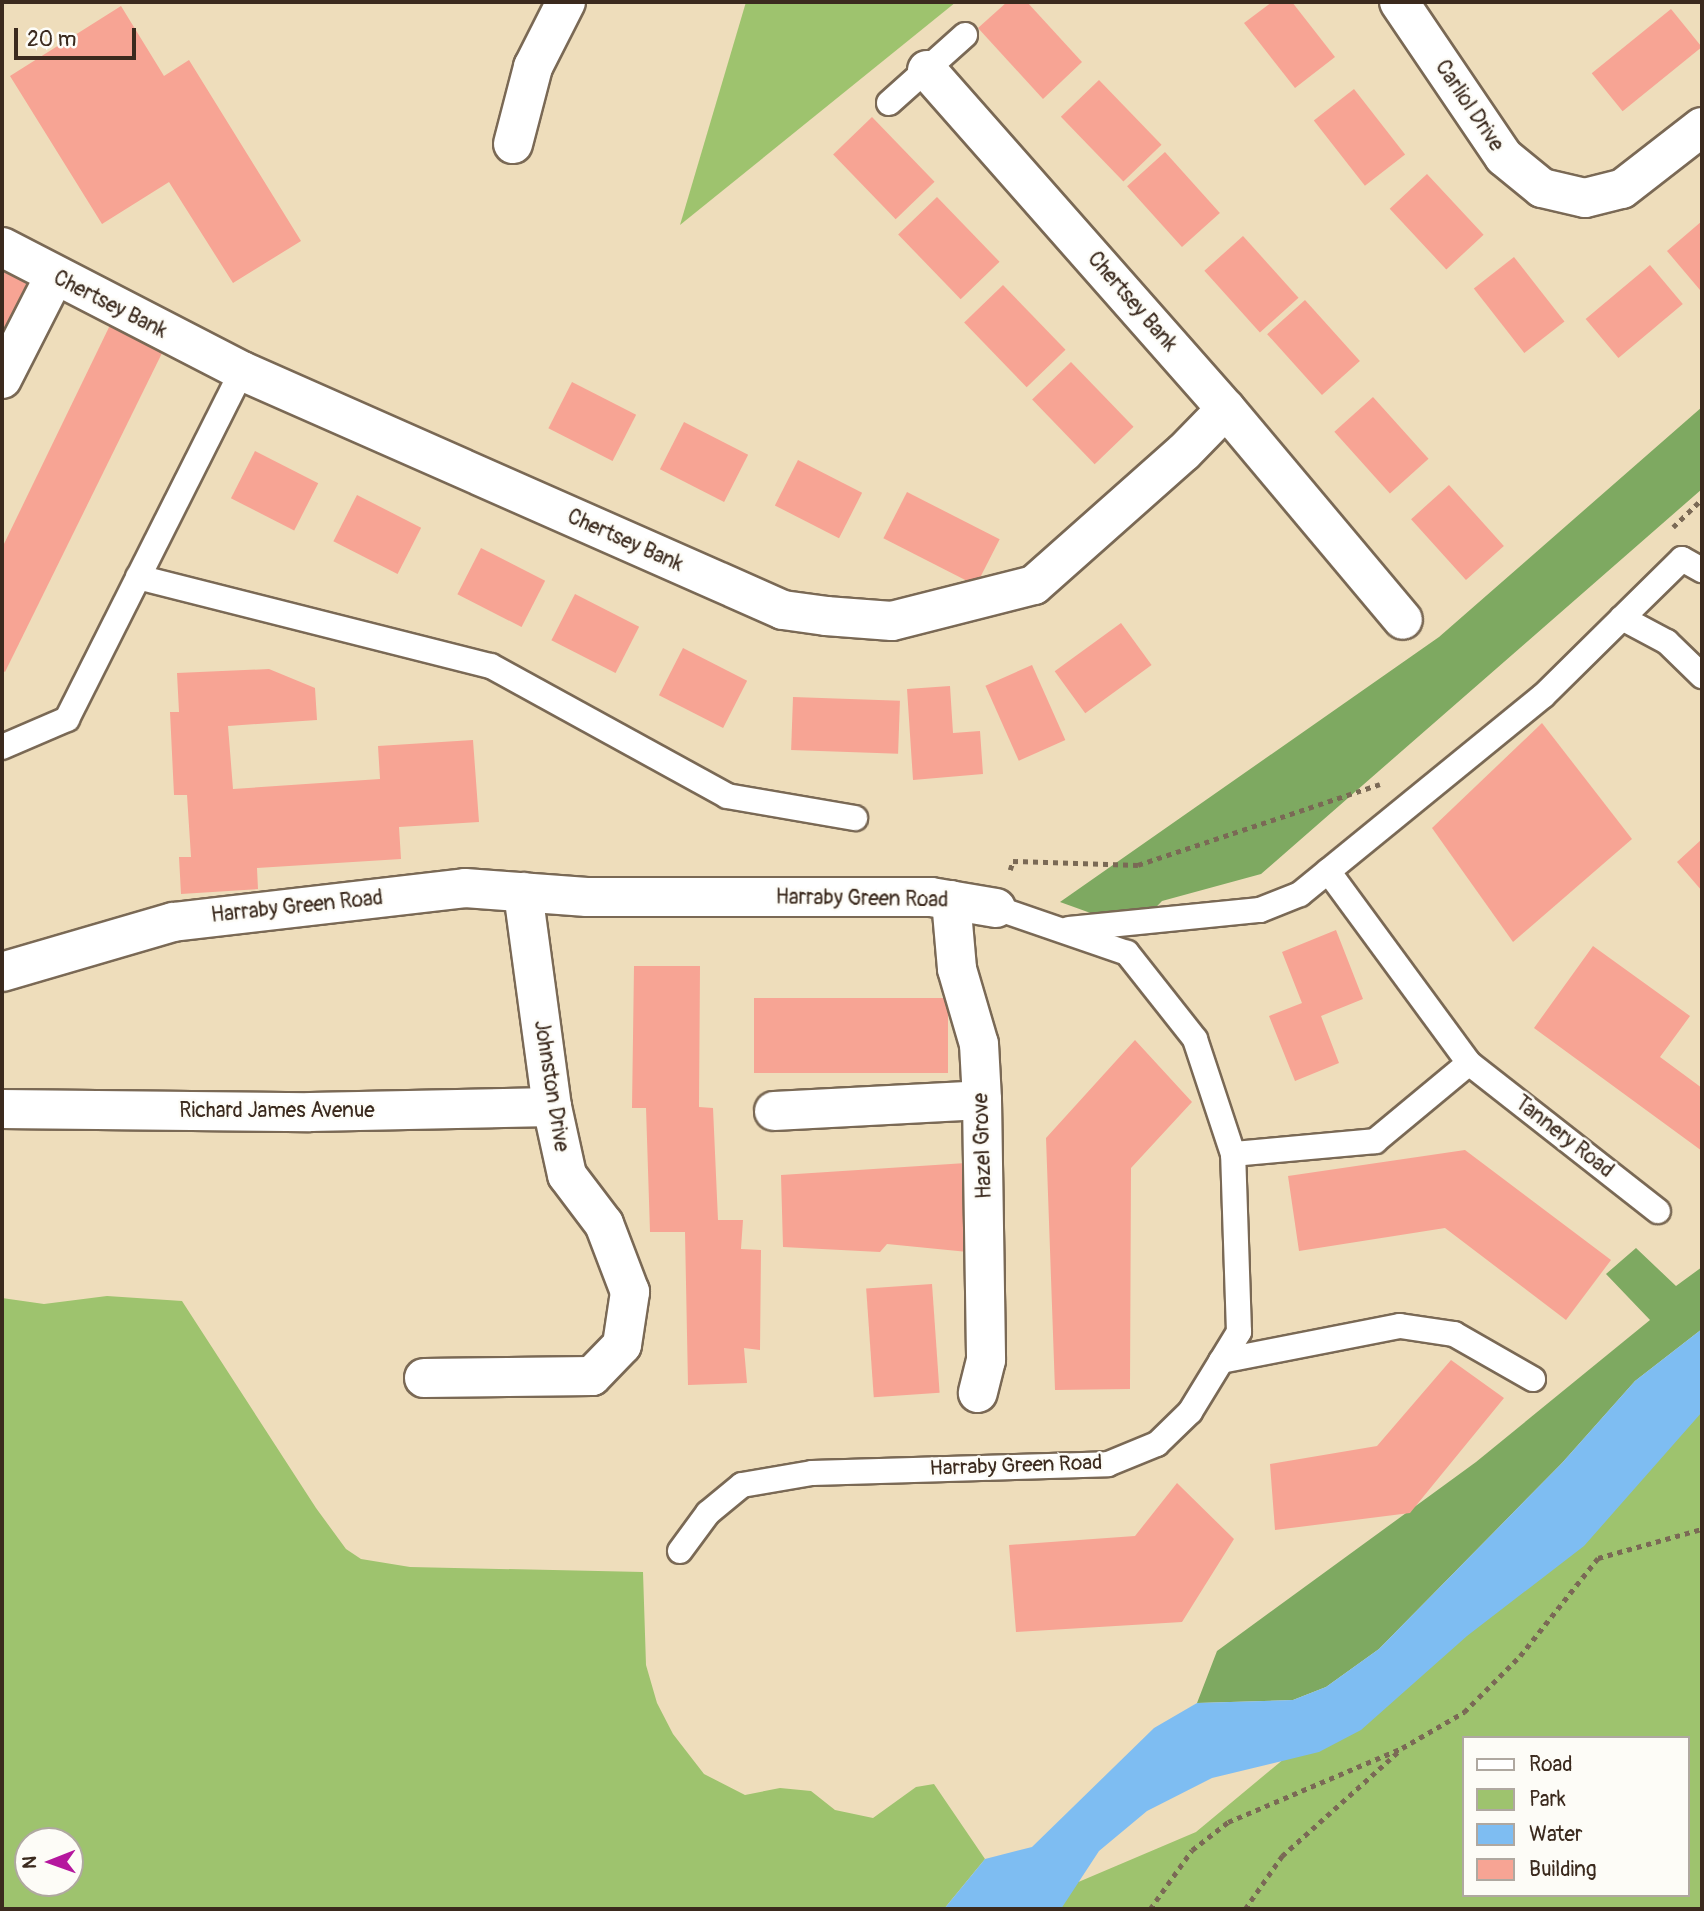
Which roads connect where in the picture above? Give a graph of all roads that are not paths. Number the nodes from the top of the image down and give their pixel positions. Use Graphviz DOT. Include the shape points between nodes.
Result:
graph roads {
  1 [pos="566,2"];
  2 [pos="1399,2"];
  3 [pos="965,35"];
  4 [pos="927,70"];
  5 [pos="888,103"];
  6 [pos="1702,127"];
  7 [pos="513,144"];
  8 [pos="2,247"];
  9 [pos="54,277"];
  10 [pos="242,371"];
  11 [pos="2,379"];
  12 [pos="1226,408"];
  13 [pos="1702,570"];
  14 [pos="138,577"];
  15 [pos="1622,618"];
  16 [pos="1403,620"];
  17 [pos="1702,676"];
  18 [pos="2,747"];
  19 [pos="855,818"];
  20 [pos="1328,871"];
  21 [pos="523,892"];
  22 [pos="951,900"];
  23 [pos="996,908"];
  24 [pos="1065,929"];
  25 [pos="2,972"];
  26 [pos="1469,1063"];
  27 [pos="982,1100"];
  28 [pos="552,1107"];
  29 [pos="2,1109"];
  30 [pos="774,1111"];
  31 [pos="1233,1154"];
  32 [pos="1658,1211"];
  33 [pos="1221,1361"];
  34 [pos="424,1378"];
  35 [pos="1533,1379"];
  36 [pos="978,1393"];
  37 [pos="681,1551"];
  1 -- 7 [label="street" via="533,67"];
  2 -- 6 [label="street, Carliol Drive" via="1504,157 1542,188 1585,198 1622,189"];
  3 -- 4 [label="lane"];
  4 -- 5 [label="lane"];
  4 -- 12 [label="street, Chertsey Bank"];
  8 -- 9 [label="street, Chertsey Bank"];
  9 -- 10 [label="street, Chertsey Bank"];
  9 -- 11 [label="street"];
  10 -- 12 [label="street, Chertsey Bank" via="783,610 892,621 1034,585 1184,452"];
  10 -- 14 [label="lane"];
  12 -- 16 [label="street, Chertsey Bank"];
  13 -- 15 [label="lane" via="1682,559"];
  14 -- 18 [label="lane" via="67,719"];
  14 -- 19 [label="lane" via="491,667 727,796"];
  15 -- 17 [label="lane" via="1667,642"];
  15 -- 20 [label="lane" via="1543,696"];
  20 -- 24 [label="lane" via="1300,894 1260,910"];
  20 -- 26 [label="lane, Tannery Road"];
  21 -- 22 [label="street, Harraby Green Road"];
  21 -- 25 [label="street, Harraby Green Road" via="465,888 216,915 112,937"];
  21 -- 28 [label="street, Johnston Drive"];
  22 -- 23 [label="street, Harraby Green Road"];
  22 -- 27 [label="street, Hazel Grove" via="957,969 979,1044"];
  23 -- 24 [label="lane, Harraby Green Road"];
  24 -- 31 [label="lane, Harraby Green Road" via="1127,953 1195,1039"];
  26 -- 31 [label="lane" via="1375,1141"];
  26 -- 32 [label="lane, Tannery Road"];
  27 -- 30 [label="street"];
  27 -- 36 [label="street, Hazel Grove" via="986,1360"];
  28 -- 29 [label="street, Richard James Avenue" via="310,1112"];
  28 -- 34 [label="street, Johnston Drive" via="567,1175 604,1224 630,1292 622,1345 592,1376"];
  31 -- 33 [label="lane, Harraby Green Road" via="1239,1332"];
  33 -- 35 [label="lane" via="1400,1326 1454,1334"];
  33 -- 37 [label="lane, Harraby Green Road" via="1190,1412 1157,1444 1108,1464 812,1473 742,1485 708,1513"];
}
